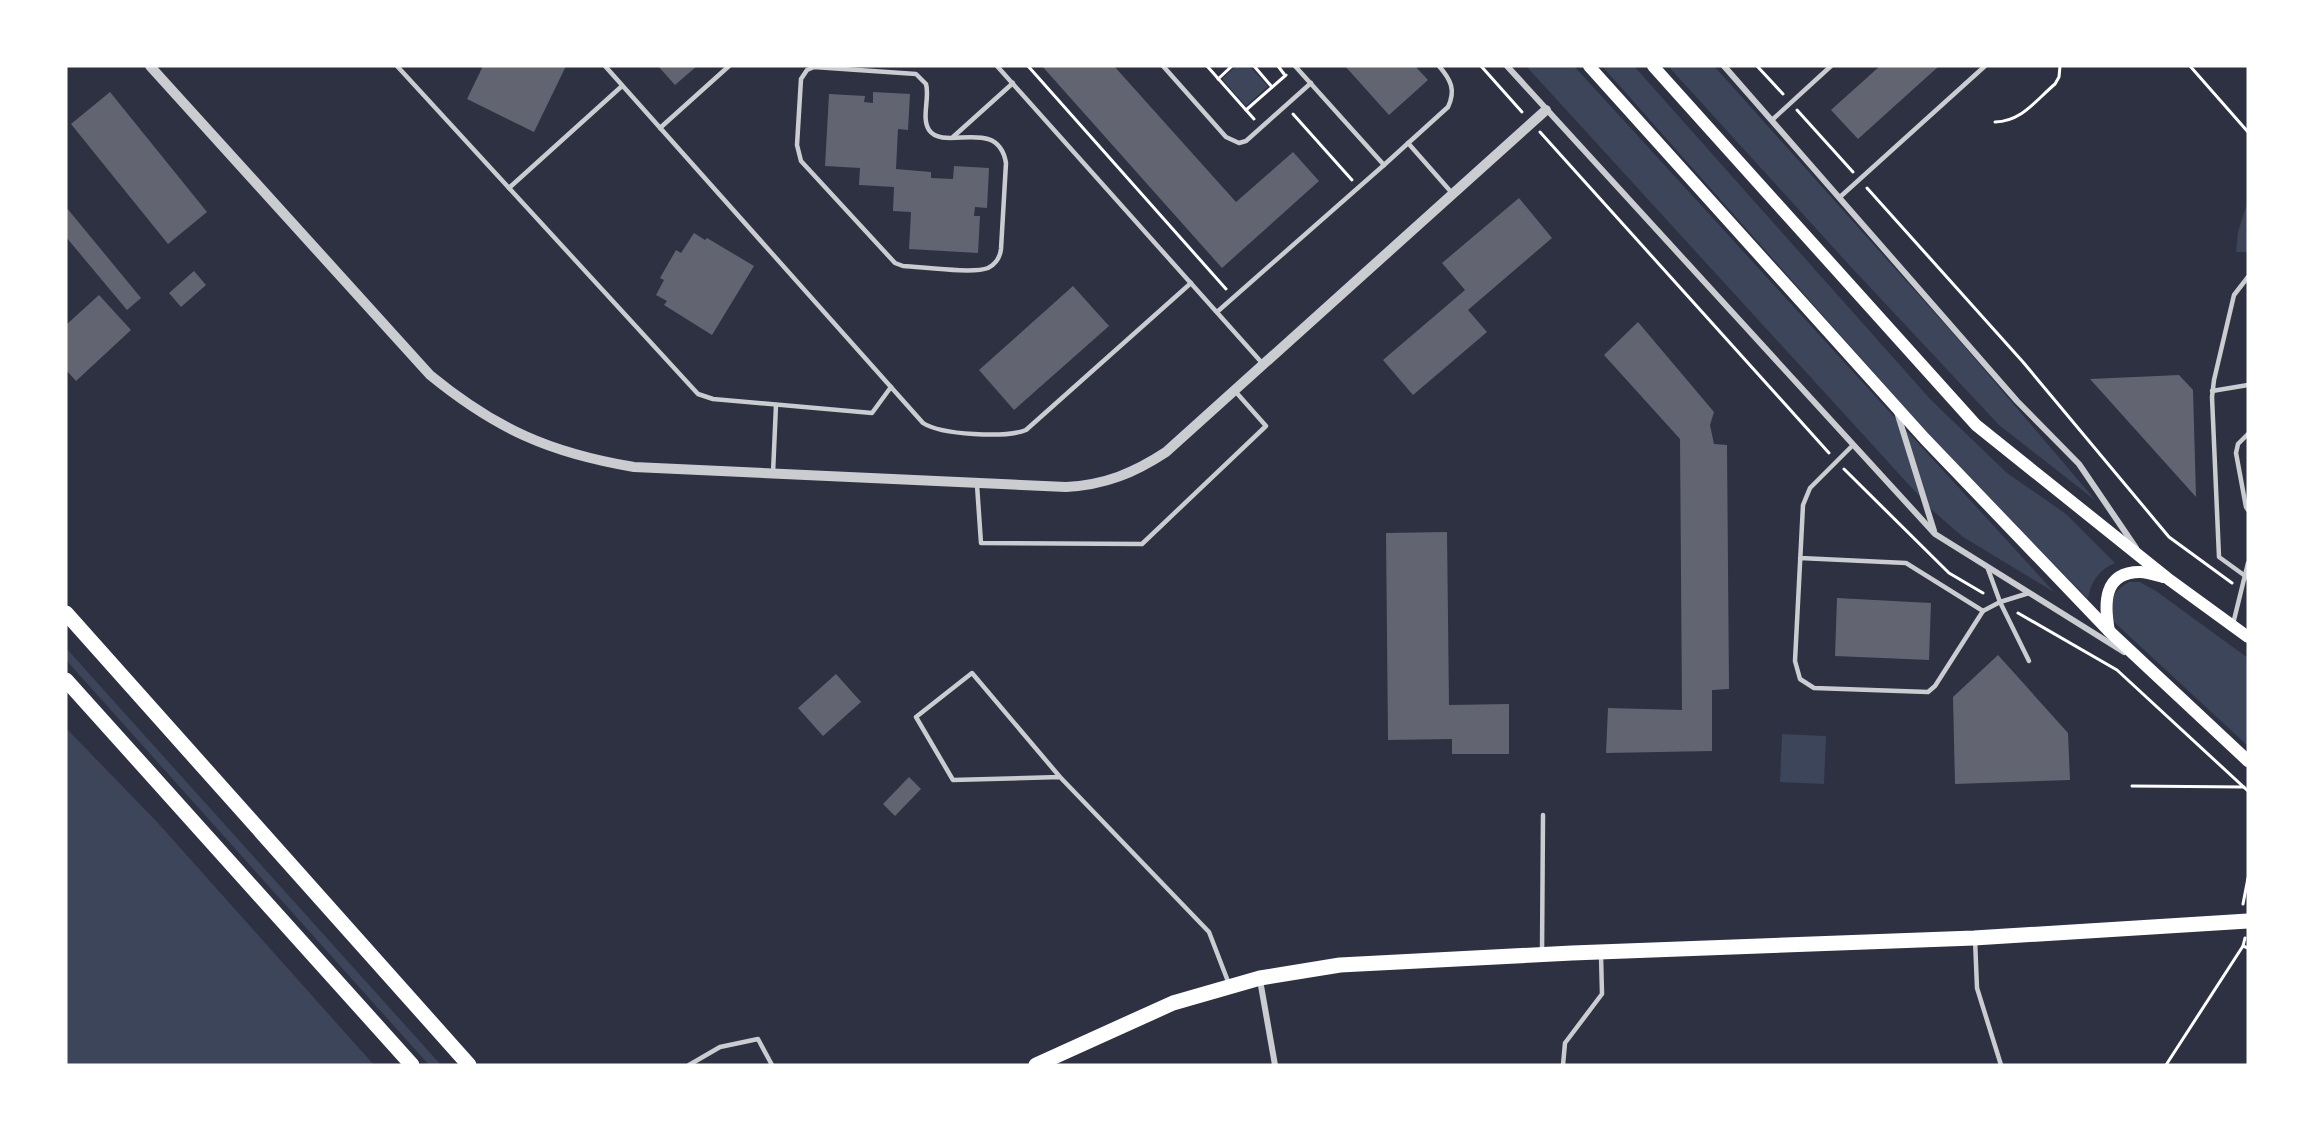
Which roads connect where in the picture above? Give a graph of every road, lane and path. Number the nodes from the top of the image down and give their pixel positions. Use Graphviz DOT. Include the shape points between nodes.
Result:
graph roads {
  1 [pos="150,66"];
  2 [pos="397,66"];
  3 [pos="605,66"];
  4 [pos="729,66"];
  5 [pos="998,66"];
  6 [pos="1028,66"];
  7 [pos="1163,66"];
  8 [pos="1207,66"];
  9 [pos="1232,66"];
  10 [pos="1254,66"];
  11 [pos="1295,66"];
  12 [pos="1439,66"];
  13 [pos="1481,66"];
  14 [pos="1507,66"];
  15 [pos="1589,66"];
  16 [pos="1653,66"];
  17 [pos="1724,66"];
  18 [pos="1757,66"];
  19 [pos="1831,66"];
  20 [pos="1985,66"];
  21 [pos="2060,66"];
  22 [pos="2190,66"];
  23 [pos="809,67"];
  24 [pos="1286,75"];
  25 [pos="1218,79"];
  26 [pos="1013,83"];
  27 [pos="1311,83"];
  28 [pos="622,86"];
  29 [pos="1272,87"];
  30 [pos="1791,103"];
  31 [pos="1285,106"];
  32 [pos="1246,110"];
  33 [pos="1546,110"];
  34 [pos="1772,120"];
  35 [pos="1995,122"];
  36 [pos="1532,123"];
  37 [pos="1261,127"];
  38 [pos="660,128"];
  39 [pos="2248,132"];
  40 [pos="953,137"];
  41 [pos="1408,143"];
  42 [pos="1384,165"];
  43 [pos="1860,180"];
  44 [pos="1358,187"];
  45 [pos="509,188"];
  46 [pos="1453,194"];
  47 [pos="1840,197"];
  48 [pos="2248,277"];
  49 [pos="1191,283"];
  50 [pos="1235,298"];
  51 [pos="1217,312"];
  52 [pos="1263,364"];
  53 [pos="2248,385"];
  54 [pos="891,387"];
  55 [pos="1234,390"];
  56 [pos="2212,392"];
  57 [pos="776,405"];
  58 [pos="1895,406"];
  59 [pos="2248,434"];
  60 [pos="1853,445"];
  61 [pos="1836,461"];
  62 [pos="773,473"];
  63 [pos="977,482"];
  64 [pos="2248,510"];
  65 [pos="1935,534"];
  66 [pos="2141,556"];
  67 [pos="1800,558"];
  68 [pos="2248,564"];
  69 [pos="1988,568"];
  70 [pos="2246,577"];
  71 [pos="2167,578"];
  72 [pos="2241,590"];
  73 [pos="2029,594"];
  74 [pos="2000,602"];
  75 [pos="1983,611"];
  76 [pos="66,613"];
  77 [pos="2232,626"];
  78 [pos="2109,631"];
  79 [pos="2248,637"];
  80 [pos="2030,662"];
  81 [pos="2147,665"];
  82 [pos="66,680"];
  83 [pos="2248,760"];
  84 [pos="1060,777"];
  85 [pos="2132,786"];
  86 [pos="2244,787"];
  87 [pos="2248,791"];
  88 [pos="1543,815"];
  89 [pos="2248,878"];
  90 [pos="2243,904"];
  91 [pos="2246,920"];
  92 [pos="1974,938"];
  93 [pos="2245,938"];
  94 [pos="2243,946"];
  95 [pos="2248,948"];
  96 [pos="1601,952"];
  97 [pos="1542,955"];
  98 [pos="1260,978"];
  99 [pos="1230,987"];
  100 [pos="412,1065"];
  101 [pos="469,1065"];
  102 [pos="689,1065"];
  103 [pos="772,1065"];
  104 [pos="1036,1065"];
  105 [pos="1275,1065"];
  106 [pos="1563,1065"];
  107 [pos="2001,1065"];
  108 [pos="2166,1065"];
  1 -- 62 [label="street" via="408,354 460,400 519,435 594,460 634,466"];
  2 -- 45 [label="lane"];
  3 -- 28 [label="lane"];
  4 -- 38 [label="lane"];
  5 -- 26 [label="lane"];
  6 -- 50 [label="path"];
  7 -- 37 [label="lane" via="1233,141 1246,141"];
  8 -- 25 [label="path"];
  9 -- 25 [label="path"];
  10 -- 29 [label="path"];
  11 -- 27 [label="lane"];
  12 -- 41 [label="lane" via="1452,85 1453,95 1448,107"];
  13 -- 36 [label="path"];
  14 -- 33 [label="street"];
  15 -- 58 [label="main road"];
  16 -- 66 [label="main road" via="1976,425"];
  17 -- 34 [label="street"];
  18 -- 30 [label="path"];
  19 -- 30 [label="lane"];
  20 -- 43 [label="lane"];
  21 -- 35 [label="path" via="2055,84 2019,116 2008,122"];
  22 -- 39 [label="path"];
  23 -- 40 [label="lane" via="920,76 928,89 928,128 937,136"];
  23 -- 40 [label="lane" via="801,79 801,161 895,263 977,270 993,265 1000,254 1005,155 999,145 988,139"];
  24 -- 29 [label="path"];
  25 -- 32 [label="path"];
  26 -- 40 [label="lane"];
  26 -- 49 [label="lane"];
  27 -- 31 [label="lane"];
  27 -- 42 [label="lane"];
  28 -- 38 [label="lane"];
  28 -- 45 [label="lane"];
  29 -- 32 [label="path"];
  30 -- 34 [label="lane"];
  30 -- 43 [label="path"];
  31 -- 37 [label="lane"];
  31 -- 44 [label="path"];
  32 -- 37 [label="path"];
  33 -- 36 [label="street"];
  33 -- 60 [label="street"];
  34 -- 47 [label="street"];
  36 -- 46 [label="street"];
  36 -- 61 [label="path"];
  38 -- 54 [label="lane"];
  41 -- 42 [label="lane"];
  41 -- 46 [label="lane"];
  42 -- 44 [label="lane"];
  43 -- 47 [label="lane"];
  43 -- 72 [label="path" via="2024,362 2169,537"];
  44 -- 50 [label="lane"];
  45 -- 57 [label="lane" via="698,394"];
  46 -- 52 [label="street"];
  47 -- 66 [label="street" via="2017,401 2079,464"];
  48 -- 56 [label="lane" via="2234,295"];
  49 -- 51 [label="lane"];
  49 -- 54 [label="lane" via="1031,427 1020,432 933,428 923,423"];
  50 -- 51 [label="lane"];
  51 -- 52 [label="lane"];
  52 -- 55 [label="street"];
  53 -- 56 [label="lane"];
  54 -- 57 [label="lane" via="872,412"];
  55 -- 63 [label="street" via="1166,452 1122,477 1066,487"];
  55 -- 63 [label="lane" via="1266,426 1142,544 981,543"];
  56 -- 70 [label="lane" via="2219,556"];
  57 -- 62 [label="lane"];
  58 -- 65 [label="street"];
  58 -- 78 [label="main road"];
  59 -- 64 [label="lane" via="2238,444 2236,453"];
  60 -- 61 [label="lane"];
  60 -- 65 [label="street"];
  61 -- 67 [label="lane" via="1804,499"];
  61 -- 74 [label="path" via="1949,573"];
  62 -- 63 [label="street"];
  65 -- 69 [label="street"];
  66 -- 71 [label="main road"];
  67 -- 75 [label="lane" via="1906,563"];
  67 -- 75 [label="lane" via="1796,670 1800,679 1814,688 1928,692"];
  68 -- 70 [label="lane"];
  69 -- 73 [label="street"];
  69 -- 74 [label="lane"];
  70 -- 72 [label="lane"];
  71 -- 77 [label="main road"];
  71 -- 78 [label="main road" via="2141,571 2122,574 2106,594"];
  72 -- 77 [label="lane"];
  73 -- 74 [label="lane"];
  73 -- 81 [label="street"];
  74 -- 75 [label="lane"];
  74 -- 80 [label="lane"];
  74 -- 86 [label="path" via="2117,670"];
  76 -- 101 [label="main road"];
  77 -- 79 [label="main road"];
  78 -- 81 [label="main road"];
  81 -- 83 [label="main road"];
  82 -- 100 [label="main road"];
  84 -- 84 [label="lane" via="972,673 916,717 953,780"];
  84 -- 99 [label="lane" via="1209,932"];
  85 -- 86 [label="path"];
  86 -- 87 [label="path"];
  88 -- 97 [label="lane"];
  89 -- 90 [label="path"];
  91 -- 92 [label="main road"];
  92 -- 96 [label="main road"];
  92 -- 107 [label="lane" via="1977,988"];
  93 -- 94 [label="path"];
  94 -- 95 [label="path"];
  94 -- 108 [label="path"];
  96 -- 97 [label="main road"];
  96 -- 106 [label="lane" via="1602,994 1565,1042"];
  97 -- 98 [label="main road" via="1340,965"];
  98 -- 99 [label="main road"];
  98 -- 105 [label="street"];
  99 -- 104 [label="main road" via="1173,1003"];
  102 -- 103 [label="lane" via="720,1047 758,1039"];
}
